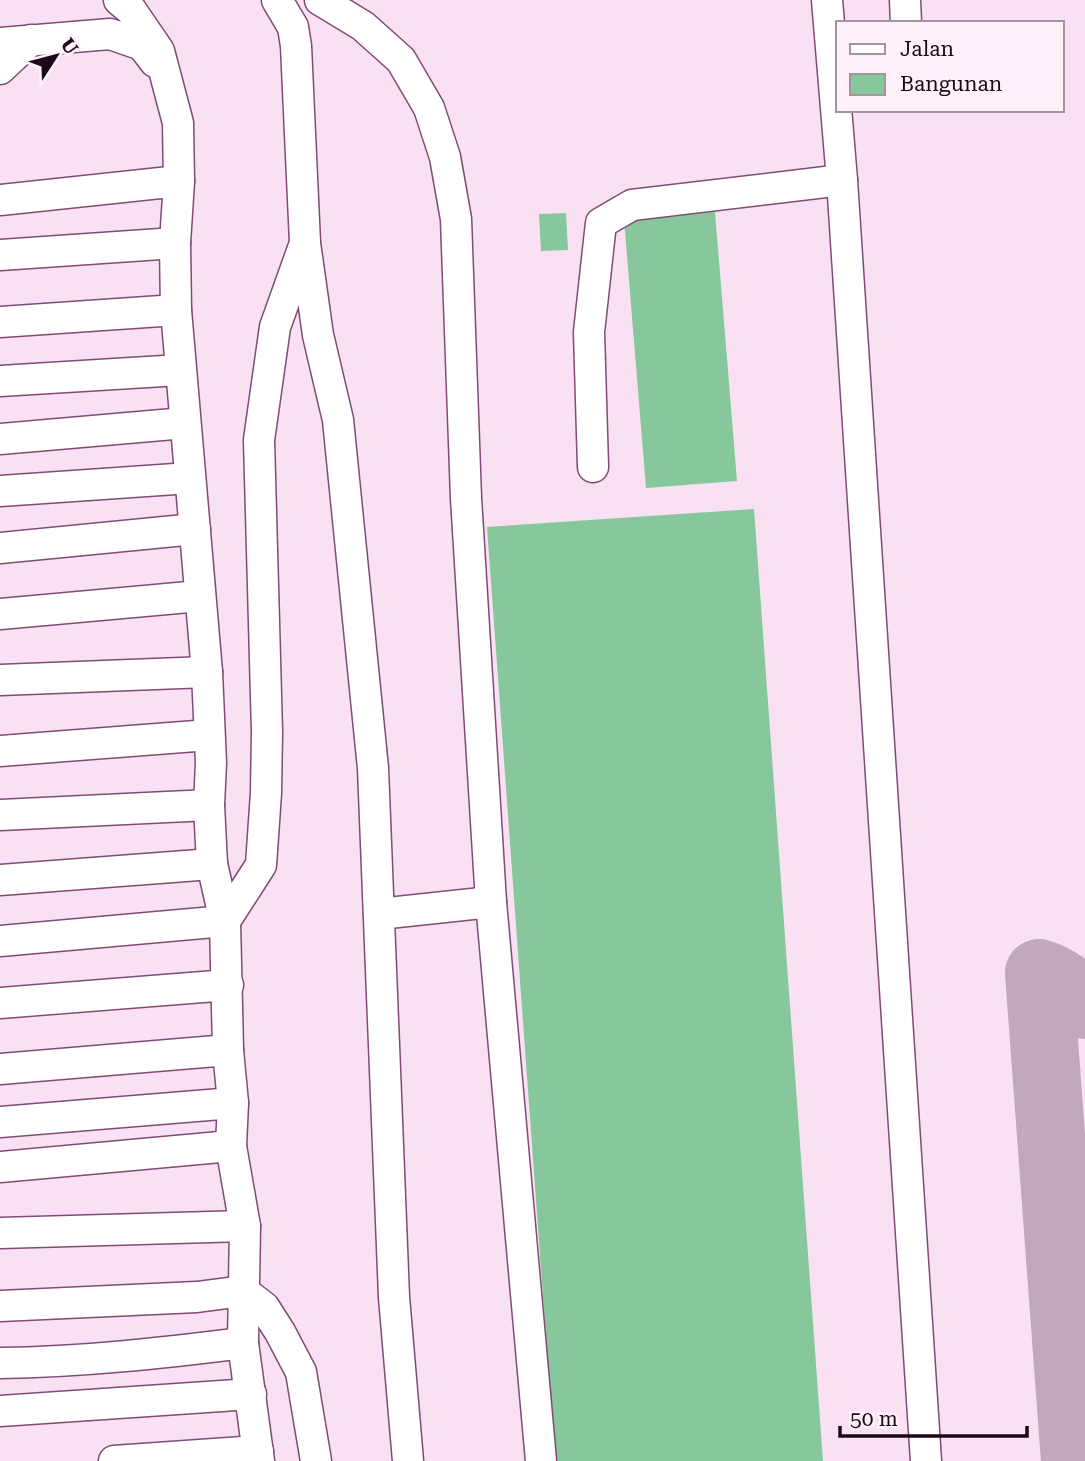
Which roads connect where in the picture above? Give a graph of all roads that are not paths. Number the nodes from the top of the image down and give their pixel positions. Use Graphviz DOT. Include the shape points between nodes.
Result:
graph roads {
  1 [pos="119,0"];
  2 [pos="277,0"];
  3 [pos="320,0"];
  4 [pos="827,0"];
  5 [pos="905,0"];
  6 [pos="906,21"];
  7 [pos="31,40"];
  8 [pos="0,43"];
  9 [pos="0,69"];
  10 [pos="167,79"];
  11 [pos="836,83"];
  12 [pos="839,112"];
  13 [pos="842,180"];
  14 [pos="179,181"];
  15 [pos="0,200"];
  16 [pos="176,243"];
  17 [pos="305,243"];
  18 [pos="0,255"];
  19 [pos="176,310"];
  20 [pos="0,322"];
  21 [pos="180,370"];
  22 [pos="0,381"];
  23 [pos="185,423"];
  24 [pos="0,439"];
  25 [pos="593,467"];
  26 [pos="190,478"];
  27 [pos="0,491"];
  28 [pos="195,530"];
  29 [pos="0,548"];
  30 [pos="200,596"];
  31 [pos="0,614"];
  32 [pos="206,672"];
  33 [pos="0,680"];
  34 [pos="209,735"];
  35 [pos="0,751"];
  36 [pos="209,805"];
  37 [pos="0,815"];
  38 [pos="212,864"];
  39 [pos="0,880"];
  40 [pos="491,902"];
  41 [pos="379,914"];
  42 [pos="225,921"];
  43 [pos="0,941"];
  44 [pos="228,985"];
  45 [pos="0,1003"];
  46 [pos="228,1050"];
  47 [pos="0,1069"];
  48 [pos="233,1103"];
  49 [pos="0,1122"];
  50 [pos="231,1146"];
  51 [pos="0,1167"];
  52 [pos="245,1226"];
  53 [pos="0,1233"];
  54 [pos="243,1291"];
  55 [pos="0,1306"];
  56 [pos="243,1343"];
  57 [pos="0,1363"];
  58 [pos="251,1394"];
  59 [pos="0,1411"];
  60 [pos="259,1456"];
  61 [pos="114,1461"];
  62 [pos="316,1461"];
  63 [pos="408,1461"];
  64 [pos="541,1461"];
  65 [pos="926,1461"];
  1 -- 10 [label="street" via="159,51"];
  2 -- 17 [label="street" via="293,27 296,46"];
  3 -- 40 [label="street" via="363,26 401,60 429,108 445,157 456,219 466,498"];
  4 -- 11 [label="street"];
  5 -- 6 [label="street"];
  7 -- 8 [label="street"];
  7 -- 9 [label="street"];
  7 -- 10 [label="street" via="110,34 142,45"];
  10 -- 14 [label="street" via="178,123"];
  12 -- 13 [label="street"];
  13 -- 25 [label="street" via="632,205 601,223 589,332"];
  13 -- 65 [label="street"];
  14 -- 15 [label="street"];
  14 -- 16 [label="street"];
  16 -- 18 [label="street"];
  16 -- 19 [label="street"];
  17 -- 41 [label="street" via="318,335 338,420 373,768"];
  17 -- 42 [label="street" via="275,327 259,440 267,732 261,864"];
  19 -- 20 [label="street"];
  19 -- 21 [label="street"];
  21 -- 22 [label="street"];
  21 -- 23 [label="street"];
  23 -- 24 [label="street"];
  23 -- 26 [label="street"];
  26 -- 27 [label="street"];
  26 -- 28 [label="street"];
  28 -- 29 [label="street"];
  28 -- 30 [label="street"];
  30 -- 31 [label="street"];
  30 -- 32 [label="street"];
  32 -- 33 [label="street"];
  32 -- 34 [label="street"];
  34 -- 35 [label="street"];
  34 -- 36 [label="street"];
  36 -- 37 [label="street"];
  36 -- 38 [label="street"];
  38 -- 39 [label="street"];
  38 -- 42 [label="street"];
  40 -- 41 [label="street"];
  40 -- 64 [label="street"];
  41 -- 63 [label="street" via="394,1297"];
  42 -- 43 [label="street"];
  42 -- 44 [label="street"];
  44 -- 45 [label="street"];
  44 -- 46 [label="street"];
  46 -- 47 [label="street"];
  46 -- 48 [label="street"];
  48 -- 49 [label="street"];
  48 -- 50 [label="street"];
  50 -- 51 [label="street"];
  50 -- 52 [label="street"];
  52 -- 53 [label="street"];
  52 -- 54 [label="street"];
  54 -- 55 [label="street"];
  54 -- 56 [label="street"];
  54 -- 62 [label="street" via="264,1307 301,1371"];
  56 -- 57 [label="street" via="92,1359"];
  56 -- 58 [label="street"];
  58 -- 59 [label="street"];
  58 -- 60 [label="street"];
  60 -- 61 [label="street"];
}
